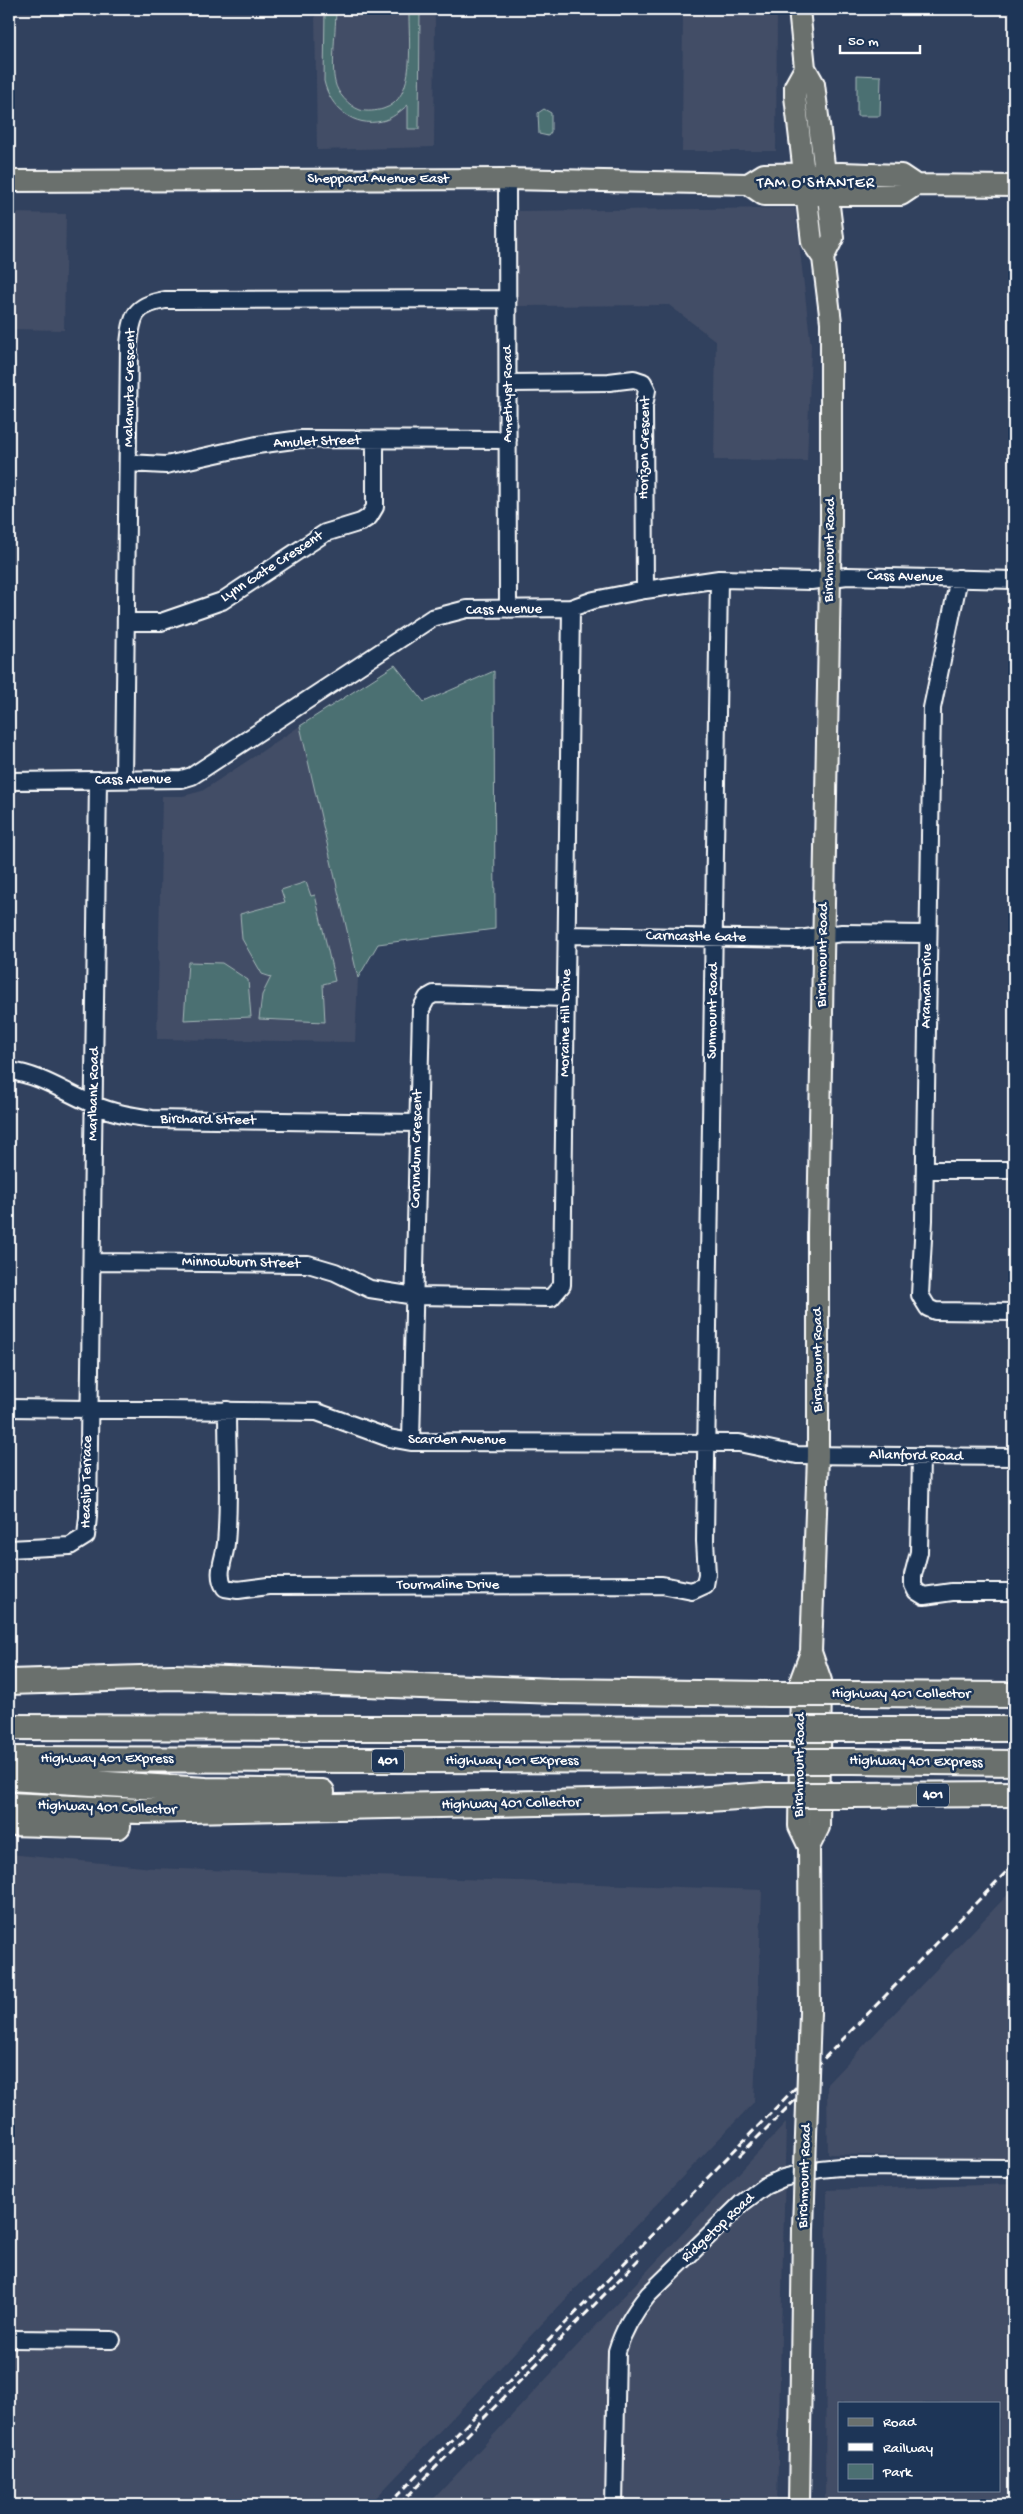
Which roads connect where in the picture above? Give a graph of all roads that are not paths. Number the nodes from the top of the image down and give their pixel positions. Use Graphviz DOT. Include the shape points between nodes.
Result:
graph roads {
  1 [pos="799,9"];
  2 [pos="805,68"];
  3 [pos="824,173"];
  4 [pos="803,174"];
  5 [pos="507,179"];
  6 [pos="9,181"];
  7 [pos="748,184"];
  8 [pos="916,185"];
  9 [pos="1014,186"];
  10 [pos="806,194"];
  11 [pos="828,195"];
  12 [pos="823,258"];
  13 [pos="508,298"];
  14 [pos="509,383"];
  15 [pos="375,440"];
  16 [pos="508,440"];
  17 [pos="128,463"];
  18 [pos="829,577"];
  19 [pos="959,578"];
  20 [pos="719,579"];
  21 [pos="1014,580"];
  22 [pos="645,590"];
  23 [pos="572,608"];
  24 [pos="508,609"];
  25 [pos="126,622"];
  26 [pos="124,780"];
  27 [pos="9,781"];
  28 [pos="98,781"];
  29 [pos="568,934"];
  30 [pos="927,934"];
  31 [pos="824,936"];
  32 [pos="714,937"];
  33 [pos="566,998"];
  34 [pos="9,1071"];
  35 [pos="94,1105"];
  36 [pos="417,1123"];
  37 [pos="925,1170"];
  38 [pos="1014,1170"];
  39 [pos="92,1262"];
  40 [pos="415,1296"];
  41 [pos="1014,1312"];
  42 [pos="89,1407"];
  43 [pos="9,1408"];
  44 [pos="227,1410"];
  45 [pos="411,1442"];
  46 [pos="706,1442"];
  47 [pos="818,1456"];
  48 [pos="921,1457"];
  49 [pos="1014,1457"];
  50 [pos="9,1549"];
  51 [pos="1014,1592"];
  52 [pos="9,1682"];
  53 [pos="1014,1695"];
  54 [pos="9,1727"];
  55 [pos="1014,1729"];
  56 [pos="9,1759"];
  57 [pos="1014,1763"];
  58 [pos="9,1778"];
  59 [pos="1014,1794"];
  60 [pos="694,1800"];
  61 [pos="9,1804"];
  62 [pos="9,1823"];
  63 [pos="1014,2168"];
  64 [pos="9,2339"];
  65 [pos="112,2340"];
  66 [pos="614,2505"];
  67 [pos="798,2505"];
  1 -- 2 [label="main road, Birchmount Road"];
  2 -- 3 [label="main road, Birchmount Road" via="814,84"];
  2 -- 4 [label="main road, Birchmount Road" via="795,86"];
  3 -- 4 [label="main road, Sheppard Avenue East"];
  3 -- 8 [label="main road, Sheppard Avenue East" via="901,175"];
  3 -- 11 [label="main road, Birchmount Road"];
  4 -- 7 [label="main road, Sheppard Avenue East" via="764,174"];
  4 -- 10 [label="main road, Birchmount Road"];
  5 -- 6 [label="main road, Sheppard Avenue East"];
  5 -- 7 [label="main road, Sheppard Avenue East"];
  5 -- 13 [label="street, Amethyst Road"];
  7 -- 10 [label="main road, Sheppard Avenue East" via="764,195"];
  8 -- 9 [label="main road, Sheppard Avenue East"];
  8 -- 11 [label="main road, Sheppard Avenue East" via="901,195"];
  10 -- 11 [label="main road, Sheppard Avenue East"];
  10 -- 12 [label="main road, Birchmount Road" via="812,242"];
  11 -- 12 [label="main road, Birchmount Road" via="833,238"];
  12 -- 18 [label="main road, Birchmount Road" via="831,322"];
  13 -- 14 [label="street, Amethyst Road"];
  13 -- 17 [label="street, Malamute Crescent" via="152,302 140,308 132,320"];
  14 -- 16 [label="street, Amethyst Road"];
  14 -- 22 [label="street, Horizon Crescent" via="634,379 643,382 646,390"];
  15 -- 16 [label="street, Amulet Street"];
  15 -- 17 [label="street, Amulet Street" via="301,439 166,464"];
  15 -- 25 [label="street, Lynn Gate Crescent" via="375,507 370,517 325,533 222,601 161,622"];
  16 -- 24 [label="street, Amethyst Road"];
  17 -- 25 [label="street, Malamute Crescent"];
  18 -- 19 [label="street, Cass Avenue"];
  18 -- 20 [label="street, Cass Avenue" via="811,581"];
  18 -- 31 [label="main road, Birchmount Road"];
  19 -- 21 [label="street, Cass Avenue"];
  19 -- 30 [label="street, Araman Drive" via="932,708"];
  20 -- 22 [label="street, Cass Avenue"];
  20 -- 32 [label="street, Sunmount Road"];
  22 -- 23 [label="street, Cass Avenue" via="594,600"];
  23 -- 24 [label="street, Cass Avenue"];
  23 -- 29 [label="street, Moraine Hill Drive"];
  24 -- 26 [label="street, Cass Avenue" via="467,609 432,618 192,776"];
  25 -- 26 [label="street, Malamute Crescent"];
  26 -- 28 [label="street, Cass Avenue"];
  27 -- 28 [label="street, Cass Avenue"];
  28 -- 35 [label="street, Marlbank Road"];
  29 -- 32 [label="street, Carncastle Gate"];
  29 -- 33 [label="street, Moraine Hill Drive"];
  30 -- 31 [label="street, Carncastle Gate" via="845,933"];
  30 -- 37 [label="street, Araman Drive"];
  31 -- 32 [label="street, Carncastle Gate" via="799,939"];
  31 -- 47 [label="main road, Birchmount Road" via="818,1232"];
  32 -- 46 [label="street, Sunmount Road"];
  33 -- 36 [label="street, Corundum Crescent" via="434,994 427,998 421,1009"];
  33 -- 40 [label="street, Moraine Hill Drive" via="562,1285 551,1298"];
  34 -- 35 [label="street, Birchard Street" via="30,1074"];
  35 -- 36 [label="street, Birchard Street" via="119,1114 152,1119"];
  35 -- 39 [label="street, Marlbank Road"];
  36 -- 40 [label="street, Corundum Crescent"];
  37 -- 38 [label="street"];
  37 -- 41 [label="street, Araman Drive" via="920,1295 923,1303 936,1311"];
  39 -- 40 [label="street, Minnowburn Street" via="308,1264 335,1272 370,1289"];
  39 -- 42 [label="street, Marlbank Road"];
  40 -- 45 [label="street, Corundum Crescent"];
  42 -- 43 [label="street, Scarden Avenue"];
  42 -- 44 [label="street, Scarden Avenue"];
  42 -- 50 [label="street, Heaslip Terrace" via="86,1536 70,1546"];
  44 -- 45 [label="street, Scarden Avenue" via="317,1412 389,1438"];
  44 -- 46 [label="street, Tourmaline Drive" via="226,1542 221,1576 226,1588 238,1590 268,1586 662,1585 698,1590 707,1579"];
  45 -- 46 [label="street, Scarden Avenue"];
  46 -- 47 [label="street, Scarden Avenue" via="739,1443 778,1453"];
  47 -- 48 [label="street, Allanford Road"];
  47 -- 67 [label="main road, Birchmount Road, bridge" via="811,1652 801,1679 799,1826 809,1847 810,2012"];
  48 -- 49 [label="street, Allanford Road"];
  48 -- 51 [label="street" via="919,1552 913,1575 916,1591 924,1596 952,1592"];
  52 -- 53 [label="highway, Highway 401 Collector, bridge" via="173,1677 547,1691"];
  54 -- 55 [label="highway, 401, bridge"];
  56 -- 57 [label="highway, Highway 401 Express / 401, bridge"];
  58 -- 60 [label="highway" via="206,1790"];
  59 -- 60 [label="highway, Highway 401 Collector / 401, bridge" via="766,1795"];
  60 -- 61 [label="highway, Highway 401 Collector / 401" via="139,1811"];
  60 -- 62 [label="highway" via="309,1824 134,1826"];
  63 -- 66 [label="street, Ridgetop Road" via="883,2166 820,2169 783,2178 765,2186 742,2203 648,2295 623,2334 617,2351"];
  64 -- 65 [label="street"];
}
